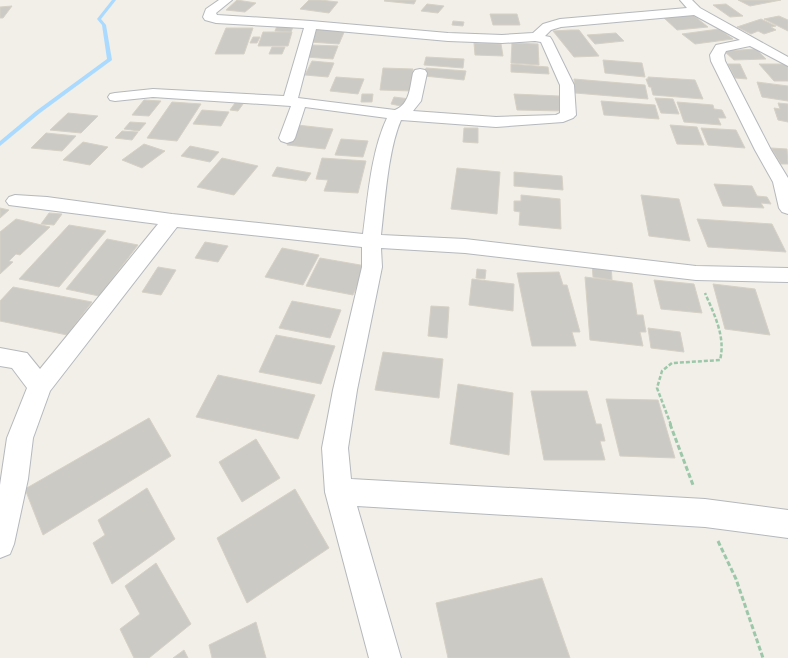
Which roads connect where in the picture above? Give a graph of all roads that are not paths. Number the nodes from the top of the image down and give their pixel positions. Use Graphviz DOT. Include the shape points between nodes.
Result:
graph roads {
  1 [pos="226,0"];
  2 [pos="686,0"];
  3 [pos="696,11"];
  4 [pos="310,25"];
  5 [pos="536,37"];
  6 [pos="750,42"];
  7 [pos="788,62"];
  8 [pos="420,73"];
  9 [pos="115,98"];
  10 [pos="295,101"];
  11 [pos="396,115"];
  12 [pos="287,138"];
  13 [pos="15,201"];
  14 [pos="788,208"];
  15 [pos="172,220"];
  16 [pos="371,241"];
  17 [pos="788,275"];
  18 [pos="0,357"];
  19 [pos="40,386"];
  20 [pos="7,481"];
  21 [pos="339,492"];
  22 [pos="788,524"];
  23 [pos="0,544"];
  24 [pos="385,658"];
  1 -- 4 [label="street" via="210,12 209,17"];
  2 -- 3 [label="street"];
  3 -- 5 [label="street" via="560,23 547,27"];
  3 -- 6 [label="street"];
  4 -- 5 [label="street" via="448,37"];
  4 -- 10 [label="street"];
  5 -- 11 [label="street" via="546,40 564,75 568,85 568,115 558,119 496,122"];
  6 -- 7 [label="street"];
  6 -- 14 [label="street" via="721,48 717,54 718,61 782,182"];
  8 -- 11 [label="street" via="414,101 406,111"];
  9 -- 10 [label="street" via="154,93"];
  10 -- 11 [label="street"];
  10 -- 12 [label="street"];
  11 -- 16 [label="street" via="390,128 381,169"];
  13 -- 15 [label="street"];
  15 -- 16 [label="street"];
  15 -- 19 [label="street"];
  16 -- 17 [label="street" via="465,246 696,273"];
  16 -- 21 [label="street" via="372,267 335,448"];
  18 -- 19 [label="street" via="19,360"];
  19 -- 20 [label="street"];
  20 -- 23 [label="street"];
  21 -- 22 [label="street" via="705,513"];
  21 -- 24 [label="street"];
}
